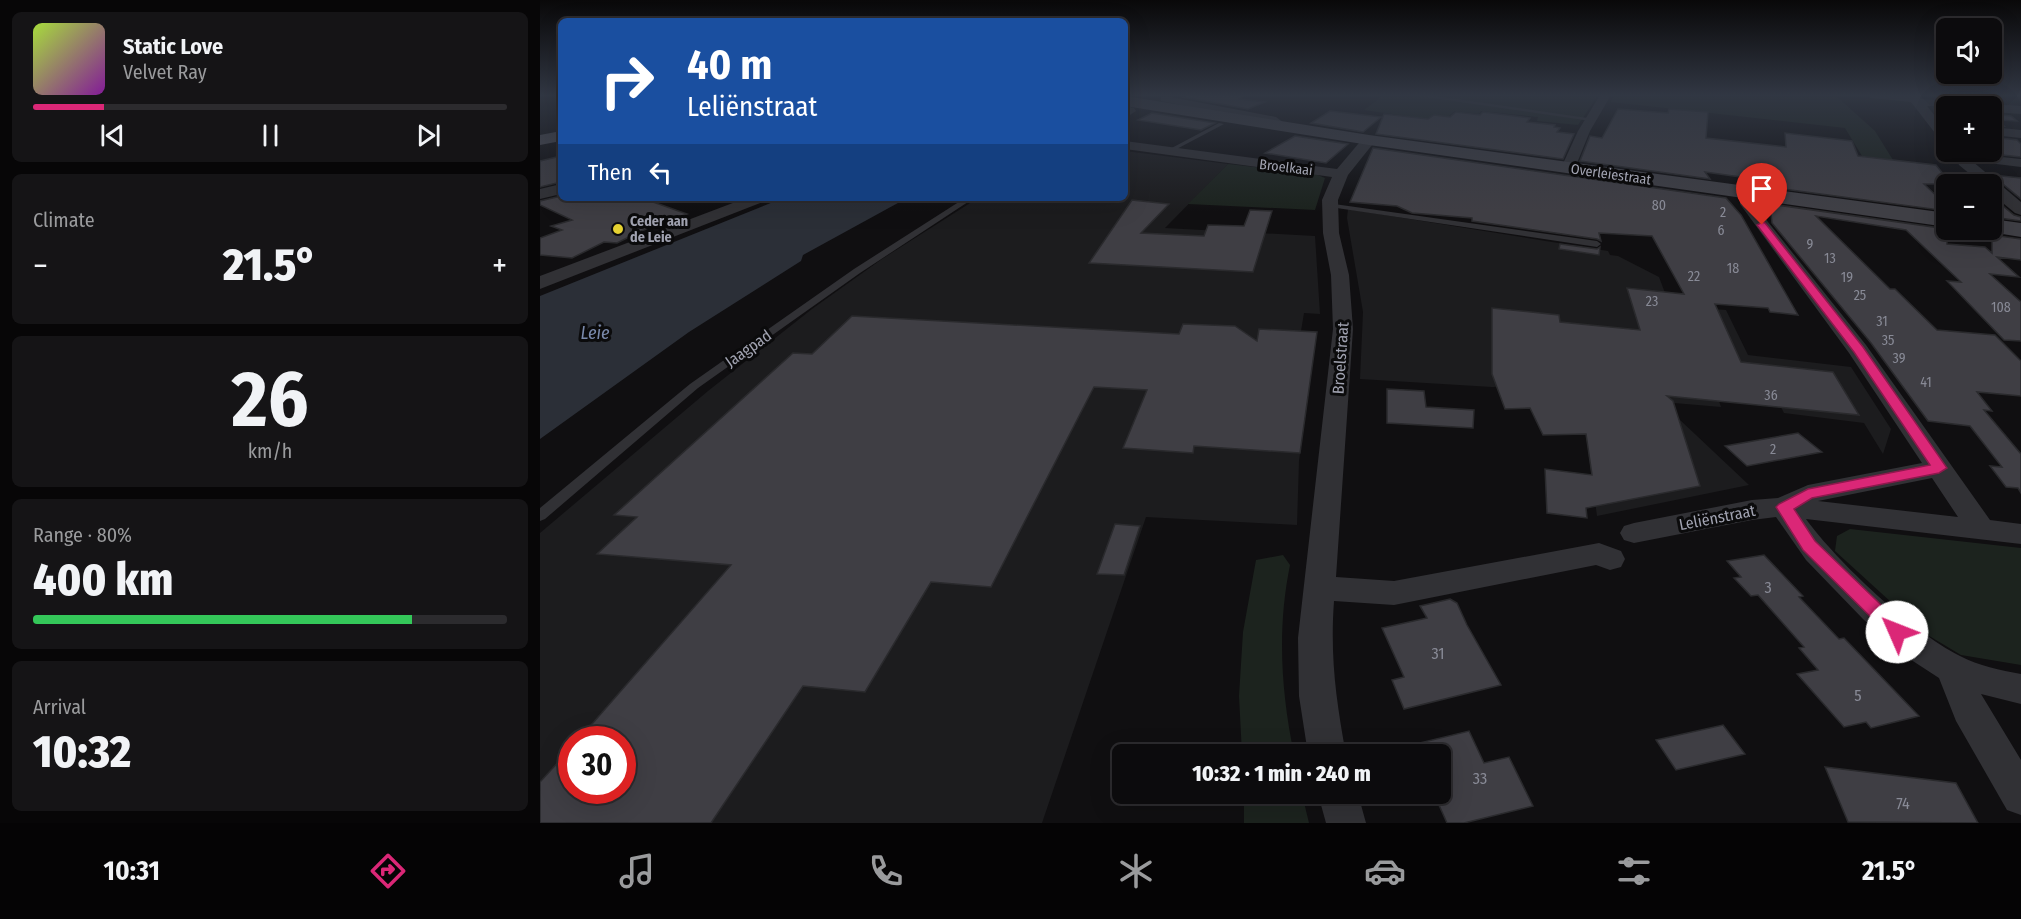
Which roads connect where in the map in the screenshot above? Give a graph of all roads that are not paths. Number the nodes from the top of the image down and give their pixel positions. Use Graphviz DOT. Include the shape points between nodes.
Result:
graph roads {
  1 [pos="1204,133"];
  2 [pos="1327,133"];
  3 [pos="1584,133"];
  4 [pos="1369,140"];
  5 [pos="1128,145"];
  6 [pos="1169,152"];
  7 [pos="2002,160"];
  8 [pos="1967,162"];
  9 [pos="2021,163"];
  10 [pos="1568,168"];
  11 [pos="1341,174"];
  12 [pos="1979,174"];
  13 [pos="558,190"];
  14 [pos="1748,192"];
  15 [pos="540,194"];
  16 [pos="2002,194"];
  17 [pos="752,201"];
  18 [pos="965,201"];
  19 [pos="1330,205"];
  20 [pos="2021,210"];
  21 [pos="1936,218"];
  22 [pos="2002,227"];
  23 [pos="2021,230"];
  24 [pos="1597,244"];
  25 [pos="540,283"];
  26 [pos="1939,468"];
  27 [pos="1784,507"];
  28 [pos="540,516"];
  29 [pos="1981,529"];
  30 [pos="1634,533"];
  31 [pos="2021,534"];
  32 [pos="1610,559"];
  33 [pos="1321,588"];
  34 [pos="1954,671"];
  35 [pos="2021,689"];
  36 [pos="1325,744"];
  37 [pos="2021,796"];
  38 [pos="1341,804"];
  39 [pos="1346,823"];
  1 -- 6 [label="lane"];
  2 -- 4 [label="main road, Overleiestraat"];
  3 -- 10 [label="street"];
  4 -- 10 [label="main road, Overleiestraat"];
  4 -- 11 [label="street, Broelstraat"];
  5 -- 6 [label="street, Broelkaai"];
  6 -- 11 [label="street, Broelkaai"];
  7 -- 9 [label="street"];
  8 -- 12 [label="street"];
  10 -- 14 [label="main road, Overleiestraat"];
  11 -- 19 [label="street, Broelstraat"];
  13 -- 15 [label="street"];
  14 -- 21 [label="main road, Overleiestraat"];
  14 -- 26 [label="street" via="1748,204 1762,225 1858,350"];
  16 -- 20 [label="street"];
  17 -- 25 [label="street"];
  18 -- 28 [label="lane, Jaagpad" via="857,271 694,386"];
  19 -- 24 [label="lane"];
  19 -- 33 [label="street, Broelstraat" via="1343,329"];
  22 -- 23 [label="main road"];
  26 -- 27 [label="street, Leliënstraat" via="1808,494"];
  26 -- 29 [label="street"];
  27 -- 29 [label="street"];
  27 -- 30 [label="street, Leliënstraat"];
  27 -- 34 [label="street" via="1809,545 1882,617 1918,649"];
  29 -- 31 [label="street"];
  32 -- 33 [label="street" via="1599,554 1394,593"];
  33 -- 36 [label="street, Broelstraat" via="1315,638 1317,696"];
  34 -- 35 [label="street" via="1983,682"];
  34 -- 37 [label="street" via="1969,710"];
  38 -- 39 [label="street"];
}
